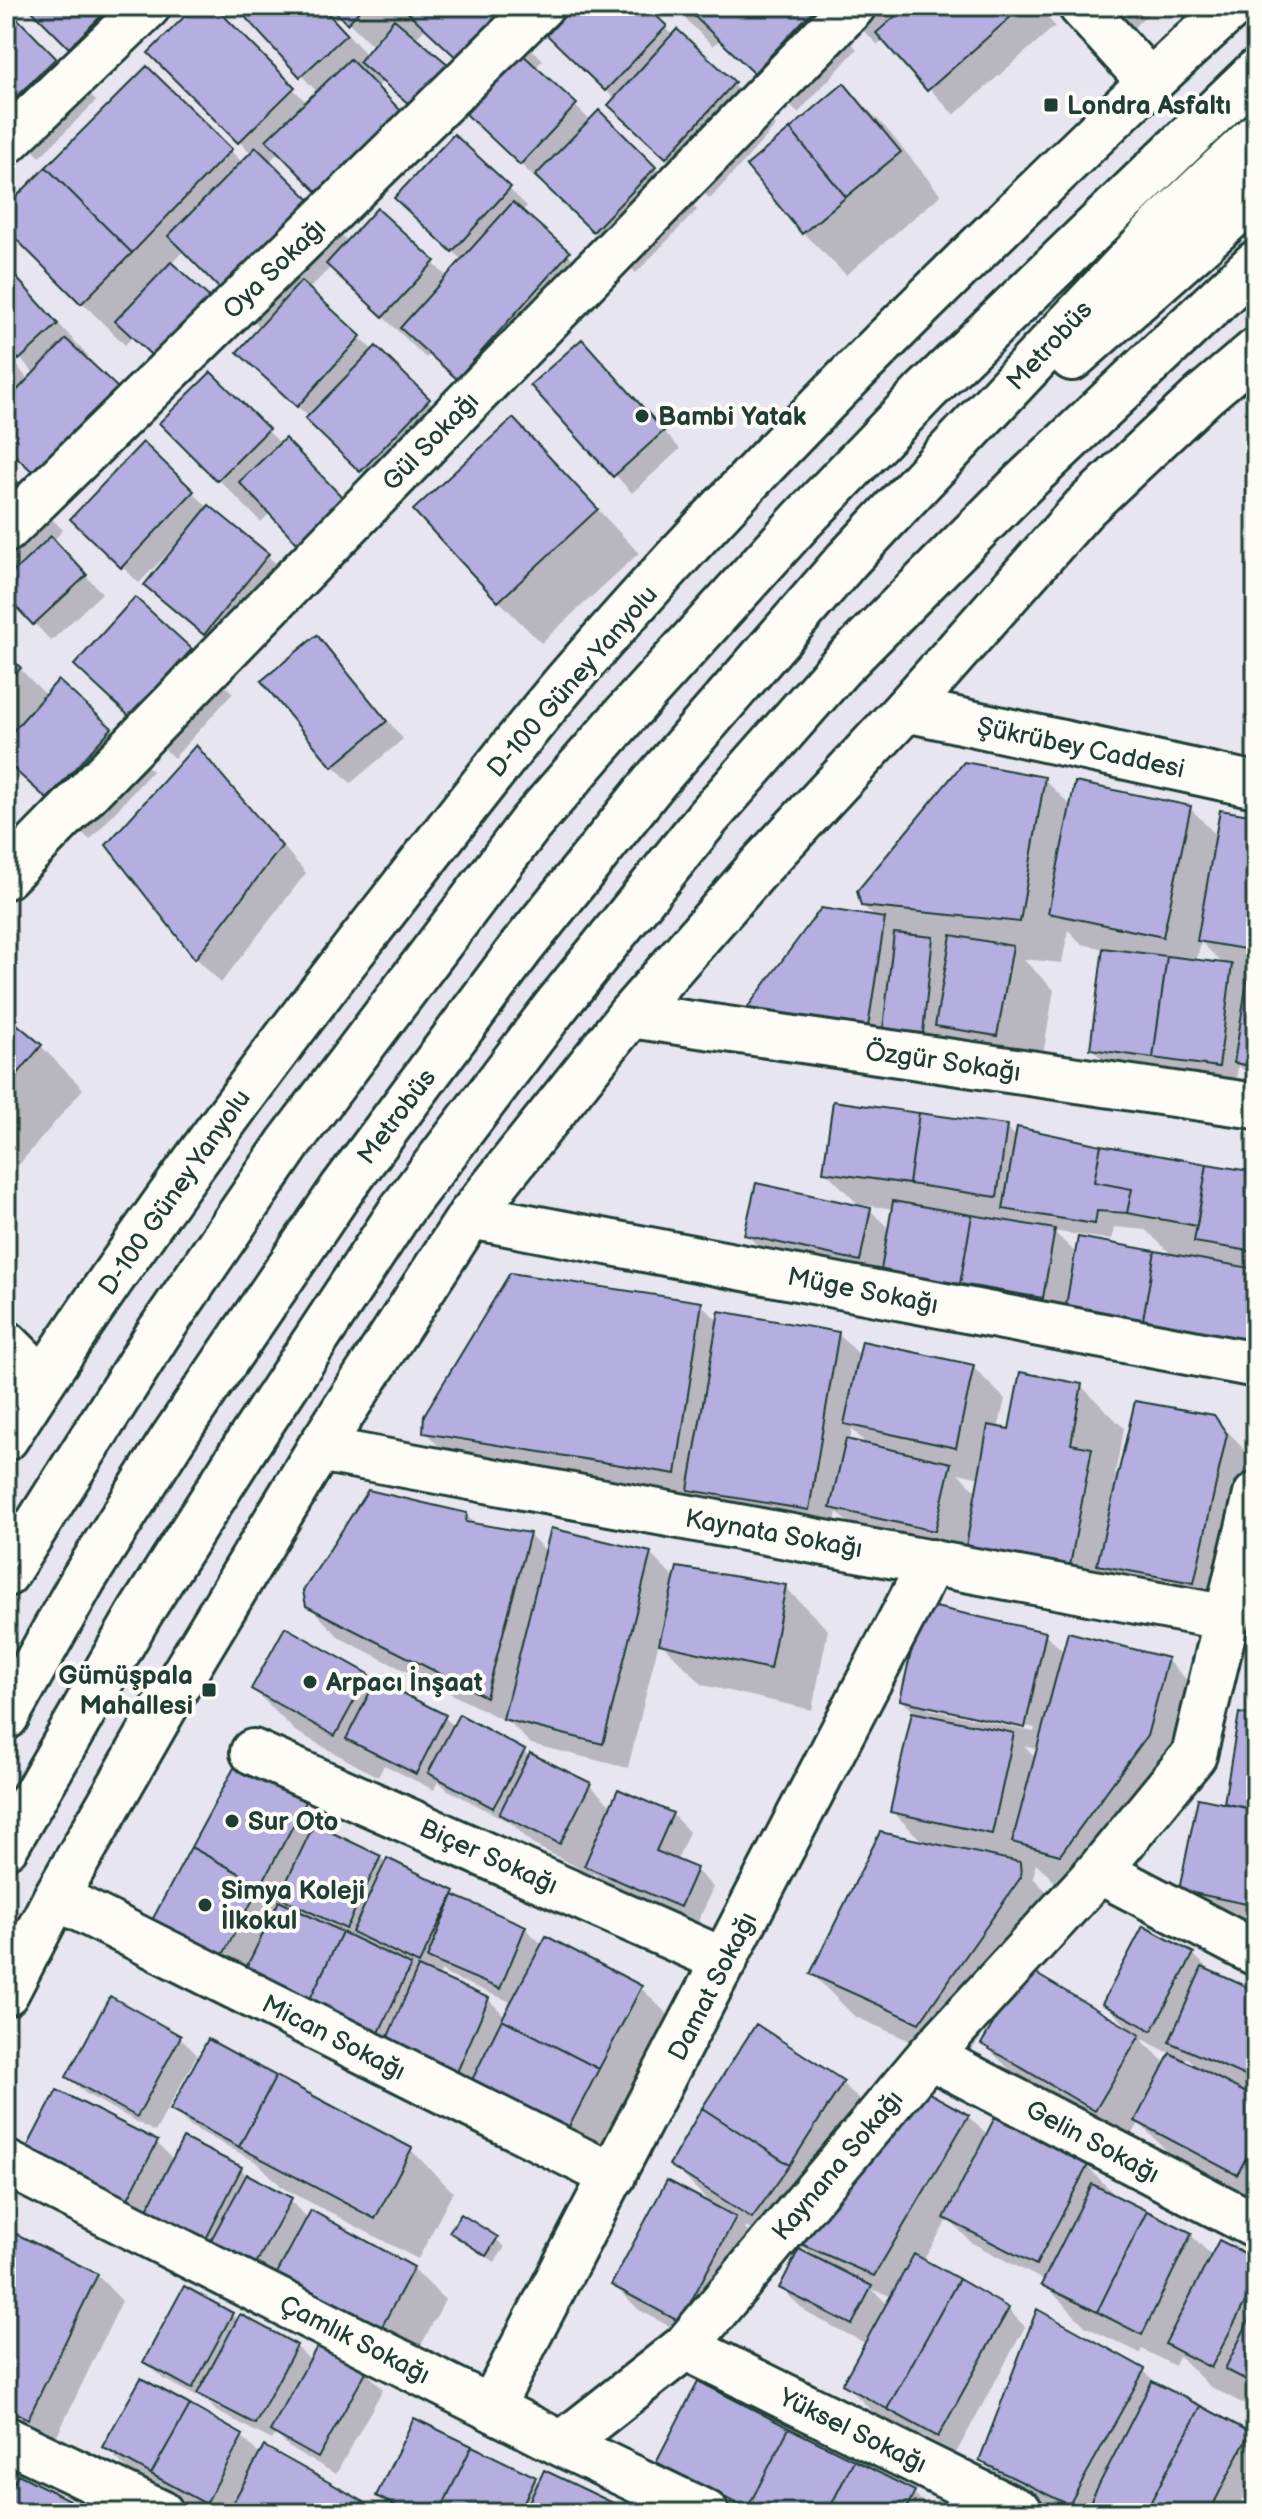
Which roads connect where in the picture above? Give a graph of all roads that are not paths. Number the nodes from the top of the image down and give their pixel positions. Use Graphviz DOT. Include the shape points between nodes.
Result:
graph roads {
  1 [pos="148,6"];
  2 [pos="541,6"];
  3 [pos="853,6"];
  4 [pos="1081,6"];
  5 [pos="1233,6"];
  6 [pos="1256,72"];
  7 [pos="1149,81"];
  8 [pos="1256,136"];
  9 [pos="6,142"];
  10 [pos="1256,195"];
  11 [pos="1256,263"];
  12 [pos="1256,351"];
  13 [pos="6,530"];
  14 [pos="847,560"];
  15 [pos="906,709"];
  16 [pos="1256,785"];
  17 [pos="6,876"];
  18 [pos="630,1015"];
  19 [pos="1256,1106"];
  20 [pos="470,1216"];
  21 [pos="6,1343"];
  22 [pos="1256,1365"];
  23 [pos="43,1380"];
  24 [pos="6,1438"];
  25 [pos="319,1449"];
  26 [pos="1256,1495"];
  27 [pos="931,1562"];
  28 [pos="6,1574"];
  29 [pos="1228,1618"];
  30 [pos="6,1717"];
  31 [pos="253,1752"];
  32 [pos="6,1846"];
  33 [pos="1099,1871"];
  34 [pos="56,1897"];
  35 [pos="1256,1953"];
  36 [pos="725,1961"];
  37 [pos="6,1993"];
  38 [pos="929,2056"];
  39 [pos="6,2163"];
  40 [pos="613,2176"];
  41 [pos="1256,2226"];
  42 [pos="685,2347"];
  43 [pos="491,2408"];
  44 [pos="6,2439"];
  45 [pos="562,2444"];
  46 [pos="161,2513"];
  47 [pos="706,2513"];
  48 [pos="1021,2513"];
  1 -- 9 [label="main road"];
  2 -- 13 [label="main road, Oya Sokağı"];
  3 -- 17 [label="main road, Gül Sokağı"];
  4 -- 7 [label="main road"];
  5 -- 7 [label="main road, D-100 Güney Yanyolu"];
  6 -- 28 [label="main road" via="927,390 802,520 530,824 289,1143 158,1334"];
  7 -- 23 [label="main road, D-100 Güney Yanyolu" via="729,501 566,683 269,1059"];
  8 -- 14 [label="main road, Metrobüs" via="1164,223"];
  10 -- 14 [label="main road, Metrobüs"];
  11 -- 32 [label="main road" via="1023,483 840,667 708,817 556,1006 402,1209 263,1420 140,1613"];
  12 -- 15 [label="main road" via="1084,508"];
  14 -- 30 [label="main road, Metrobüs" via="521,948 342,1189 173,1438 84,1578"];
  15 -- 16 [label="main road, Şükrübey Caddesi"];
  15 -- 18 [label="main road"];
  18 -- 19 [label="main road, Özgür Sokağı"];
  18 -- 20 [label="main road"];
  20 -- 22 [label="main road, Müge Sokağı"];
  20 -- 25 [label="main road"];
  21 -- 23 [label="main road"];
  23 -- 24 [label="main road, D-100 Güney Yanyolu"];
  25 -- 27 [label="main road, Kaynata Sokağı"];
  25 -- 34 [label="main road"];
  26 -- 29 [label="main road, Kaynana Sokağı"];
  27 -- 29 [label="main road, Kaynata Sokağı"];
  27 -- 36 [label="main road, Damat Sokağı"];
  29 -- 33 [label="main road, Kaynana Sokağı" via="1194,1755"];
  31 -- 36 [label="main road, Biçer Sokağı"];
  33 -- 35 [label="main road"];
  33 -- 38 [label="main road, Kaynana Sokağı"];
  34 -- 37 [label="main road"];
  34 -- 40 [label="main road, Mican Sokağı"];
  36 -- 40 [label="main road, Damat Sokağı"];
  38 -- 41 [label="main road, Gelin Sokağı"];
  38 -- 42 [label="main road, Kaynana Sokağı"];
  39 -- 43 [label="main road, Çamlık Sokağı"];
  40 -- 43 [label="main road, Damat Sokağı"];
  42 -- 45 [label="main road, Kaynana Sokağı"];
  42 -- 48 [label="main road, Yüksel Sokağı"];
  43 -- 45 [label="main road, Çamlık Sokağı"];
  44 -- 46 [label="main road"];
  45 -- 47 [label="main road, Çamlık Sokağı"];
}
